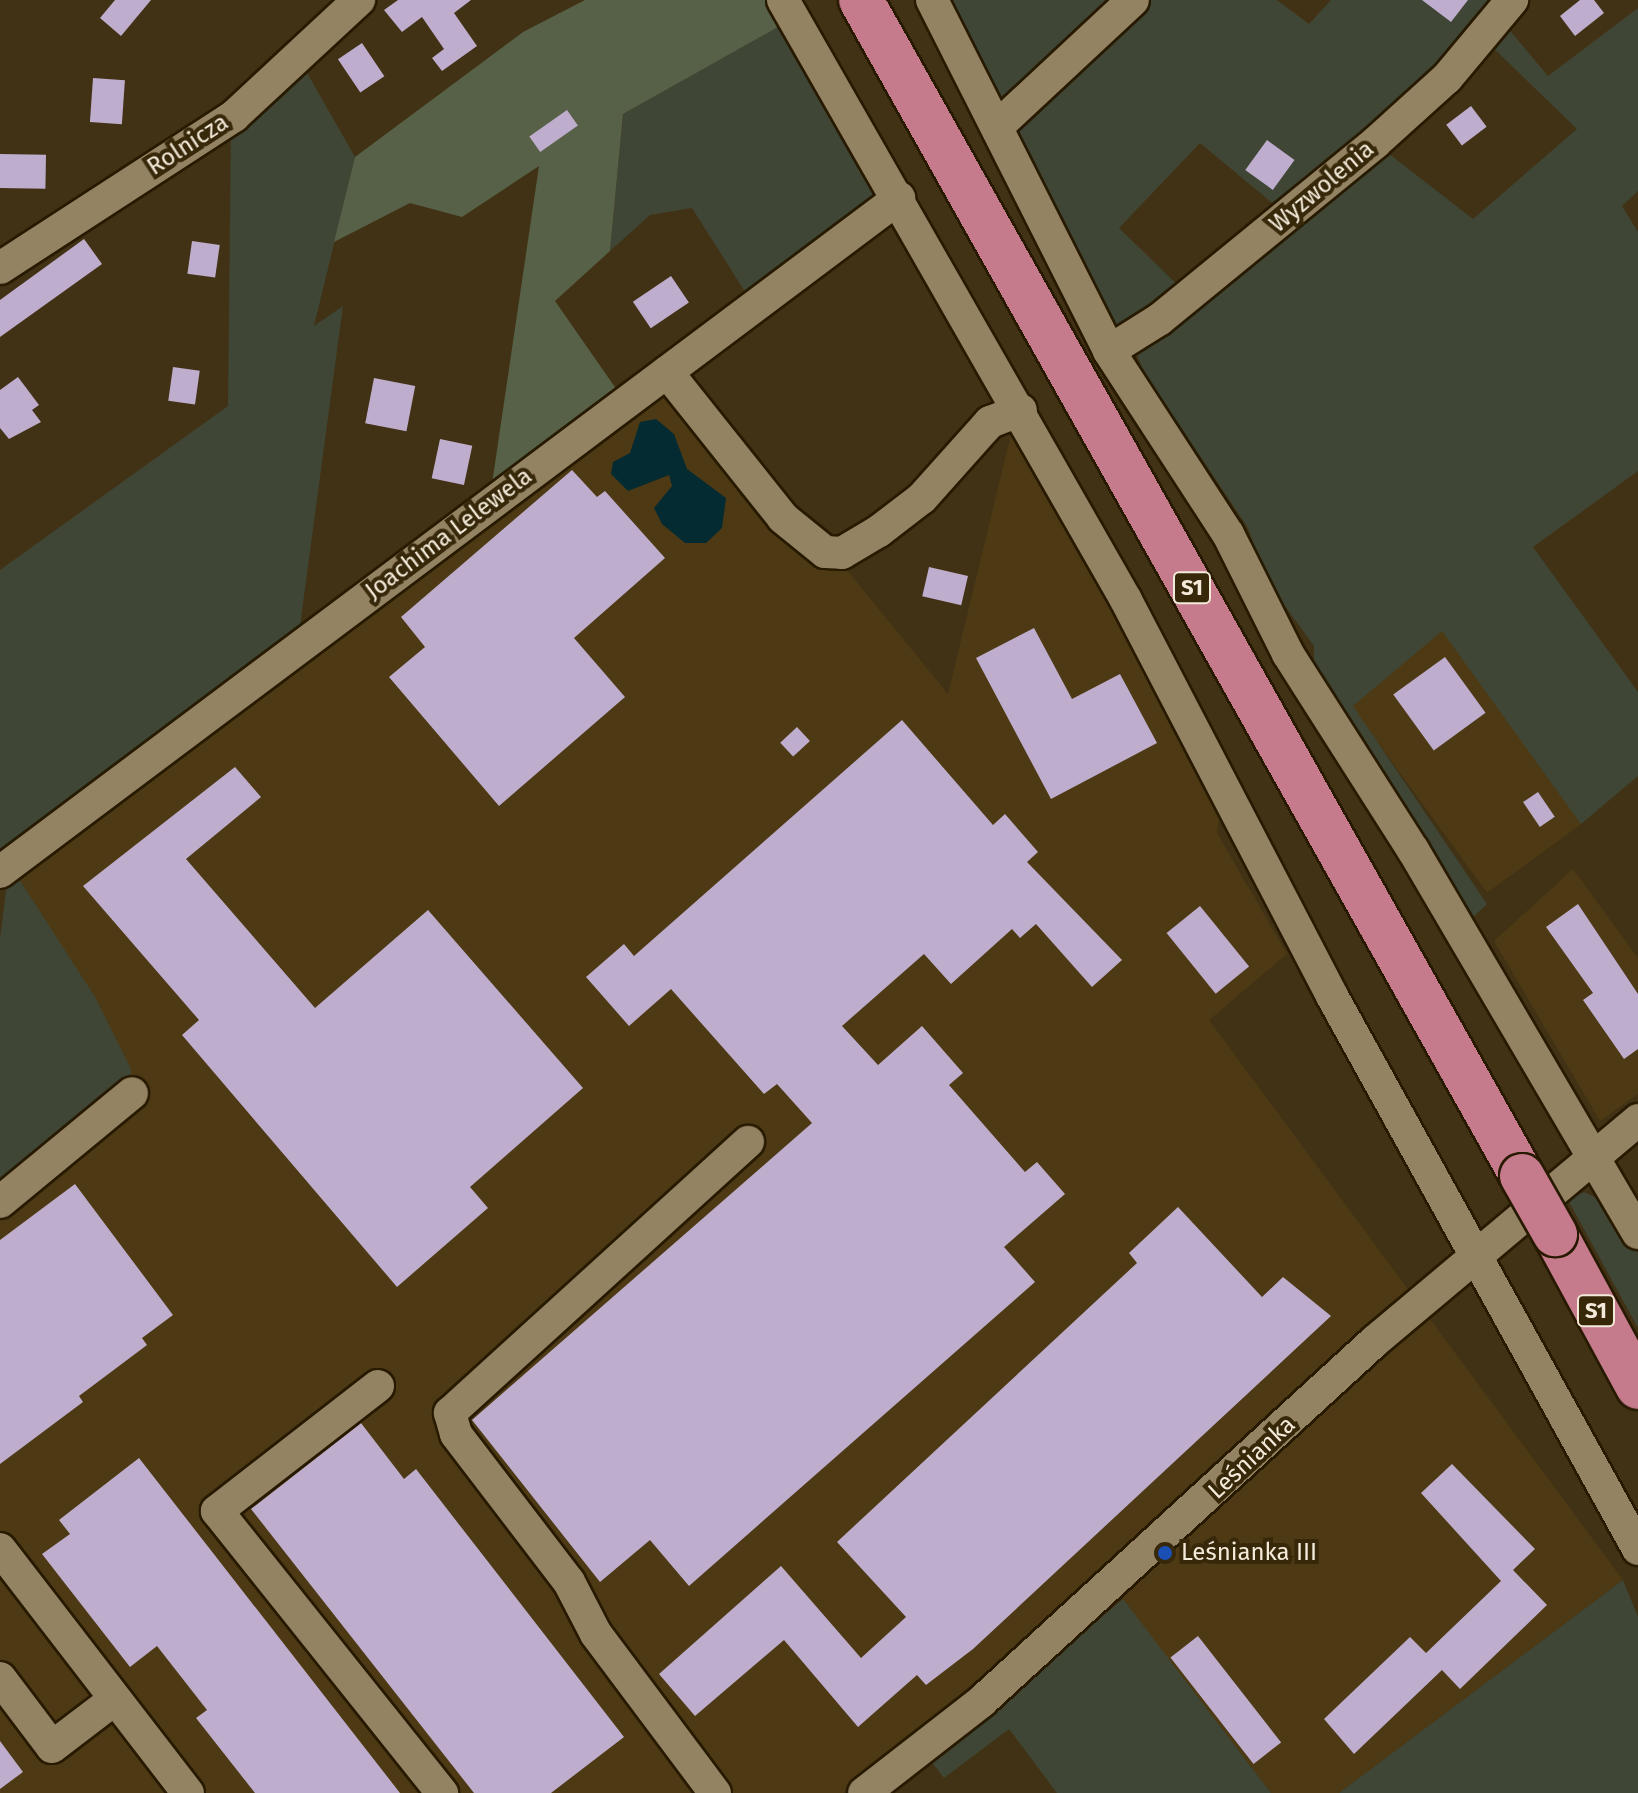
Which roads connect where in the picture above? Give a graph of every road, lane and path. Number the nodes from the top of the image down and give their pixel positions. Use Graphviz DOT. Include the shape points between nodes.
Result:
graph roads {
  1 [pos="359,0"];
  2 [pos="783,0"];
  3 [pos="861,0"];
  4 [pos="932,0"];
  5 [pos="1133,0"];
  6 [pos="1512,0"];
  7 [pos="999,125"];
  8 [pos="899,198"];
  9 [pos="0,268"];
  10 [pos="1109,351"];
  11 [pos="667,372"];
  12 [pos="1021,410"];
  13 [pos="0,872"];
  14 [pos="132,1093"];
  15 [pos="1638,1120"];
  16 [pos="748,1142"];
  17 [pos="1594,1157"];
  18 [pos="0,1202"];
  19 [pos="1638,1233"];
  20 [pos="1473,1255"];
  21 [pos="378,1386"];
  22 [pos="1638,1387"];
  23 [pos="0,1549"];
  24 [pos="1638,1549"];
  25 [pos="0,1678"];
  26 [pos="115,1699"];
  27 [pos="188,1793"];
  28 [pos="442,1793"];
  29 [pos="715,1793"];
  30 [pos="864,1793"];
  1 -- 9 [label="street, Rolnicza" via="234,116"];
  2 -- 8 [label="street"];
  3 -- 22 [label="highway, S1, bridge"];
  4 -- 7 [label="street"];
  5 -- 7 [label="street"];
  6 -- 10 [label="street, Wyzwolenia" via="1447,78 1375,143 1160,319"];
  7 -- 10 [label="street"];
  8 -- 11 [label="street, Joachima Lelewela"];
  8 -- 12 [label="street"];
  10 -- 17 [label="street" via="1228,534 1288,654 1413,850"];
  11 -- 12 [label="street" via="783,518 825,552 842,553 879,531 944,477 990,422"];
  11 -- 13 [label="street, Joachima Lelewela"];
  12 -- 20 [label="street"];
  14 -- 18 [label="street"];
  15 -- 17 [label="street, Leśnianka"];
  16 -- 29 [label="street" via="450,1413 456,1434 569,1582 596,1634"];
  17 -- 19 [label="street"];
  17 -- 20 [label="street, Leśnianka"];
  20 -- 24 [label="street"];
  20 -- 30 [label="street, Leśnianka" via="1035,1655"];
  21 -- 28 [label="street" via="217,1511"];
  23 -- 26 [label="street"];
  25 -- 26 [label="street" via="52,1747"];
  26 -- 27 [label="street"];
}
